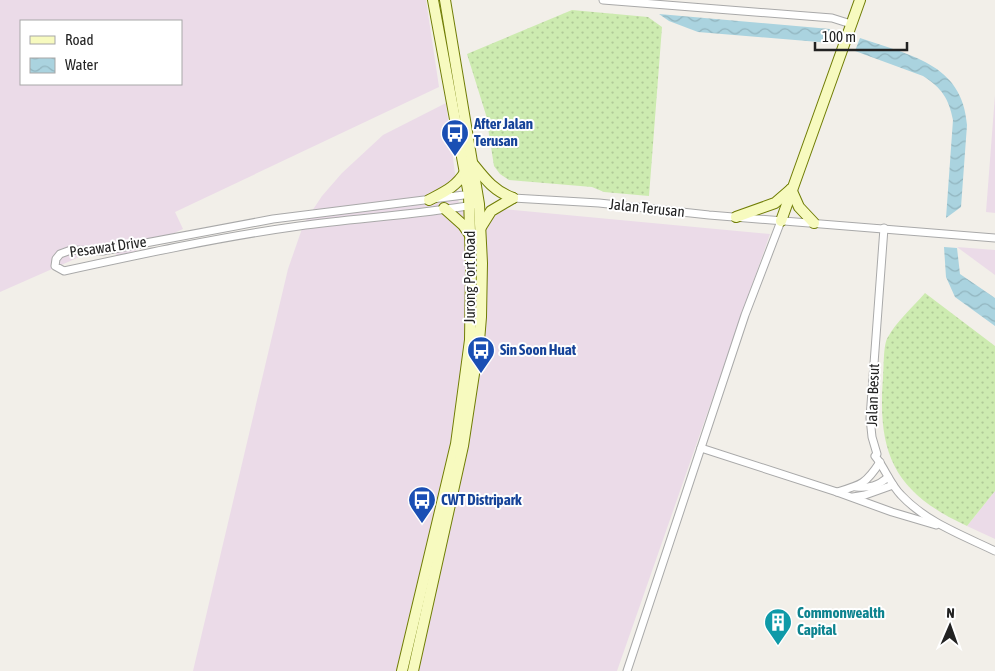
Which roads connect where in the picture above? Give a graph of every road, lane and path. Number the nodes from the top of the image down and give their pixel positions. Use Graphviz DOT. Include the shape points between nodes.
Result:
graph roads {
  1 [pos="433,0"];
  2 [pos="445,0"];
  3 [pos="603,0"];
  4 [pos="860,0"];
  5 [pos="632,1"];
  6 [pos="851,24"];
  7 [pos="472,163"];
  8 [pos="465,172"];
  9 [pos="791,190"];
  10 [pos="506,198"];
  11 [pos="474,199"];
  12 [pos="429,200"];
  13 [pos="444,208"];
  14 [pos="736,217"];
  15 [pos="781,221"];
  16 [pos="814,223"];
  17 [pos="480,228"];
  18 [pos="884,228"];
  19 [pos="471,236"];
  20 [pos="995,238"];
  21 [pos="701,448"];
  22 [pos="880,462"];
  23 [pos="888,477"];
  24 [pos="893,485"];
  25 [pos="854,487"];
  26 [pos="837,492"];
  27 [pos="852,497"];
  28 [pos="946,528"];
  29 [pos="995,551"];
  30 [pos="402,671"];
  31 [pos="413,671"];
  32 [pos="627,671"];
  1 -- 8 [label="main road, Jurong Port Road"];
  2 -- 7 [label="main road, Jurong Port Road"];
  3 -- 5 [label="street"];
  4 -- 6 [label="main road"];
  5 -- 6 [label="street" via="832,18"];
  6 -- 9 [label="main road"];
  7 -- 10 [label="main road" via="486,181"];
  7 -- 11 [label="main road, Jurong Port Road"];
  8 -- 11 [label="main road, Jurong Port Road"];
  8 -- 12 [label="main road" via="448,191"];
  9 -- 14 [label="main road" via="775,202"];
  9 -- 15 [label="main road"];
  9 -- 16 [label="main road" via="799,207"];
  10 -- 11 [label="main road"];
  10 -- 14 [label="street, Jalan Terusan" via="598,203"];
  10 -- 17 [label="main road" via="491,211"];
  11 -- 12 [label="street, Pesawat Drive"];
  11 -- 13 [label="street, Pesawat Drive"];
  11 -- 17 [label="main road, Jurong Port Road"];
  11 -- 19 [label="main road, Jurong Port Road"];
  12 -- 13 [label="street, Pesawat Drive" via="273,219 103,251 71,250 60,254 55,266 64,271 238,235"];
  13 -- 19 [label="main road"];
  14 -- 15 [label="street, Jalan Terusan"];
  15 -- 16 [label="street, Jalan Terusan"];
  15 -- 21 [label="street" via="745,315"];
  16 -- 18 [label="street, Jalan Terusan"];
  17 -- 31 [label="main road, Jurong Port Road" via="479,341 463,446"];
  18 -- 20 [label="street, Jalan Terusan"];
  18 -- 22 [label="street, Jalan Besut" via="870,418 875,456"];
  19 -- 30 [label="main road, Jurong Port Road" via="470,340 456,444"];
  21 -- 26 [label="street, Jalan Besut"];
  21 -- 32 [label="street"];
  22 -- 23 [label="street, Jalan Besut"];
  22 -- 25 [label="street" via="871,477"];
  23 -- 24 [label="street, Jalan Besut"];
  23 -- 25 [label="street" via="876,486"];
  24 -- 27 [label="street"];
  24 -- 28 [label="street, Jalan Besut" via="915,509"];
  25 -- 26 [label="street"];
  26 -- 27 [label="street, Jalan Besut"];
  27 -- 28 [label="street, Jalan Besut"];
  28 -- 29 [label="street, Jalan Besut"];
}
